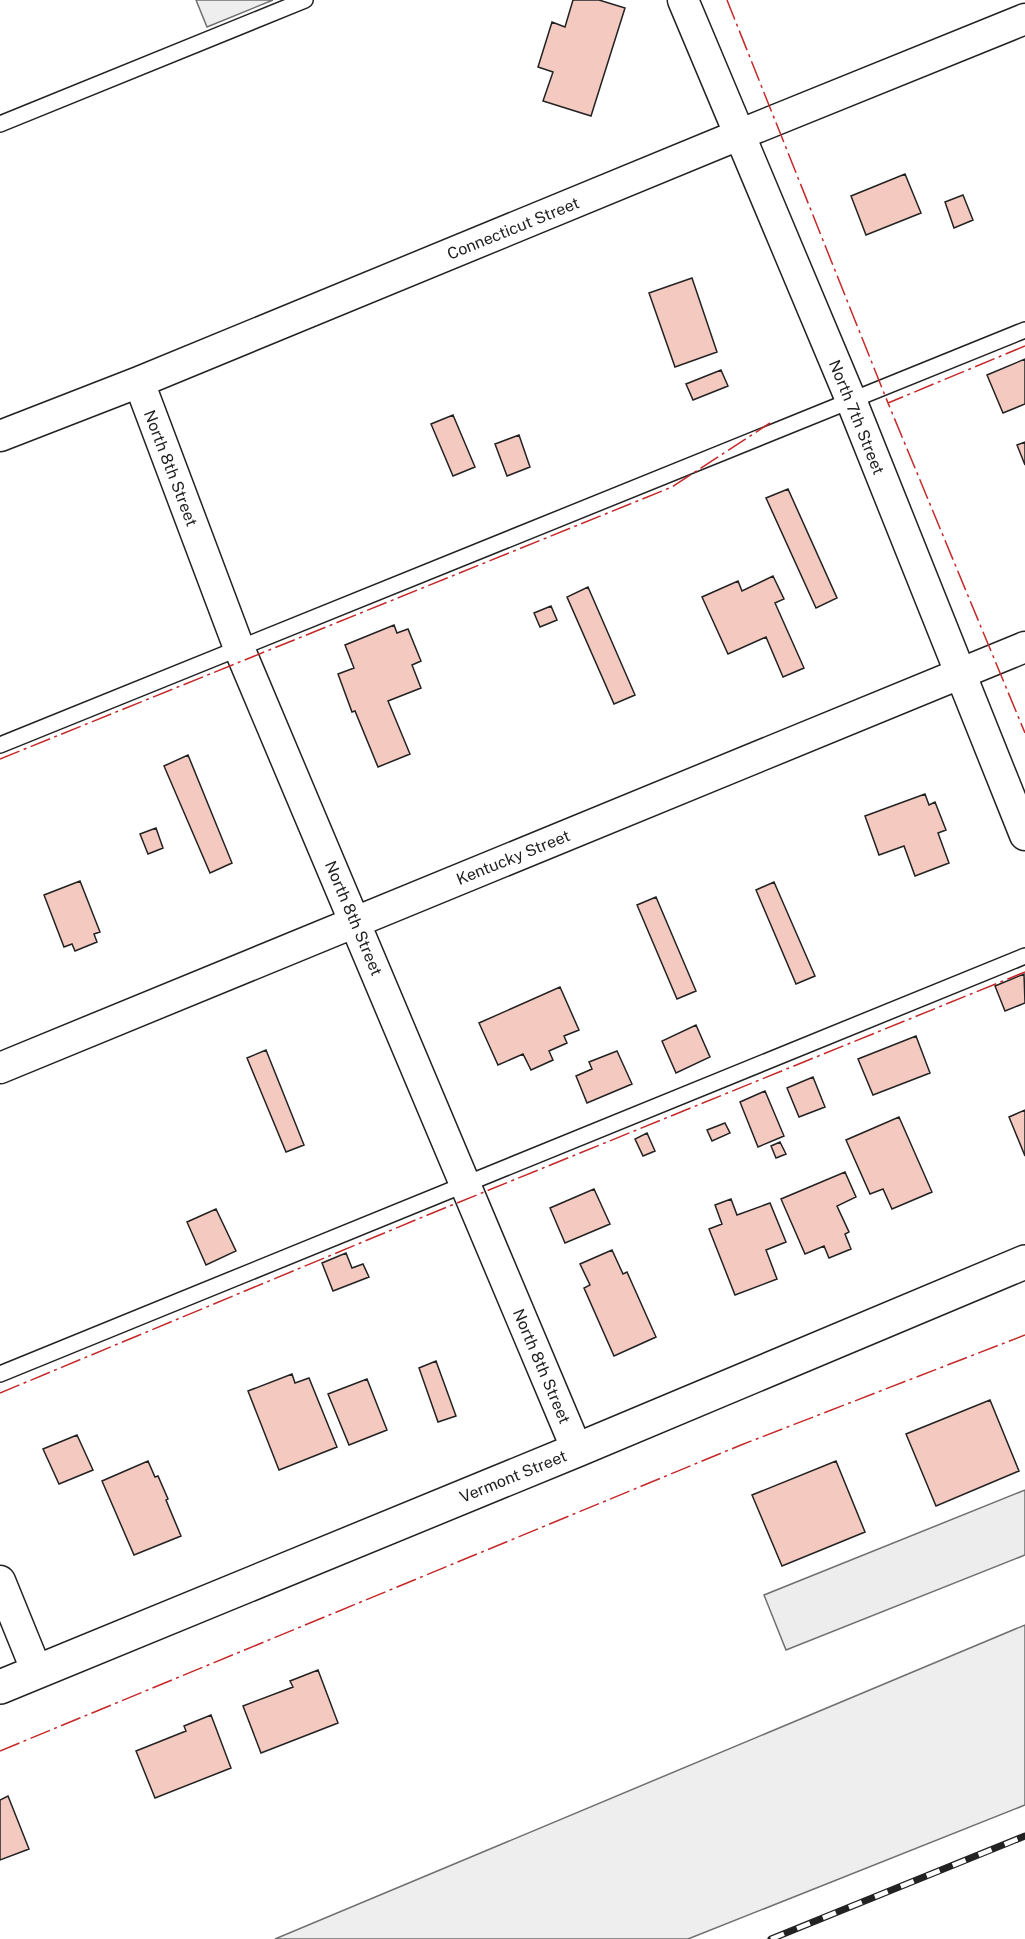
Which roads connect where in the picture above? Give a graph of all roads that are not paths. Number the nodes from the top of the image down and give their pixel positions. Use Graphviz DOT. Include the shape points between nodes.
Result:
graph roads {
  1 [pos="305,0"];
  2 [pos="683,0"];
  3 [pos="1025,19"];
  4 [pos="0,124"];
  5 [pos="741,134"];
  6 [pos="1025,330"];
  7 [pos="140,382"];
  8 [pos="851,400"];
  9 [pos="0,436"];
  10 [pos="1025,647"];
  11 [pos="239,648"];
  12 [pos="960,674"];
  13 [pos="0,745"];
  14 [pos="1025,836"];
  15 [pos="356,922"];
  16 [pos="1025,956"];
  17 [pos="0,1068"];
  18 [pos="467,1185"];
  19 [pos="1025,1262"];
  20 [pos="0,1374"];
  21 [pos="577,1450"];
  22 [pos="0,1581"];
  23 [pos="37,1672"];
  24 [pos="0,1687"];
  1 -- 4 [label="lane"];
  2 -- 5 [label="street, North 7th Street"];
  3 -- 5 [label="street, Connecticut Street"];
  5 -- 7 [label="street, Connecticut Street"];
  5 -- 8 [label="street, North 7th Street"];
  6 -- 8 [label="lane"];
  7 -- 9 [label="street, Connecticut Street"];
  7 -- 11 [label="street, North 8th Street"];
  8 -- 11 [label="lane"];
  8 -- 12 [label="street, North 7th Street"];
  10 -- 12 [label="street, Kentucky Street"];
  11 -- 13 [label="lane"];
  11 -- 15 [label="street, North 8th Street"];
  12 -- 14 [label="street, North 7th Street"];
  12 -- 15 [label="street, Kentucky Street"];
  15 -- 17 [label="street, Kentucky Street"];
  15 -- 18 [label="street, North 8th Street"];
  16 -- 18 [label="lane"];
  18 -- 20 [label="lane"];
  18 -- 21 [label="street, North 8th Street"];
  19 -- 21 [label="street, Vermont Street"];
  21 -- 23 [label="street, Vermont Street"];
  22 -- 23 [label="street"];
  23 -- 24 [label="street, Vermont Street"];
}
